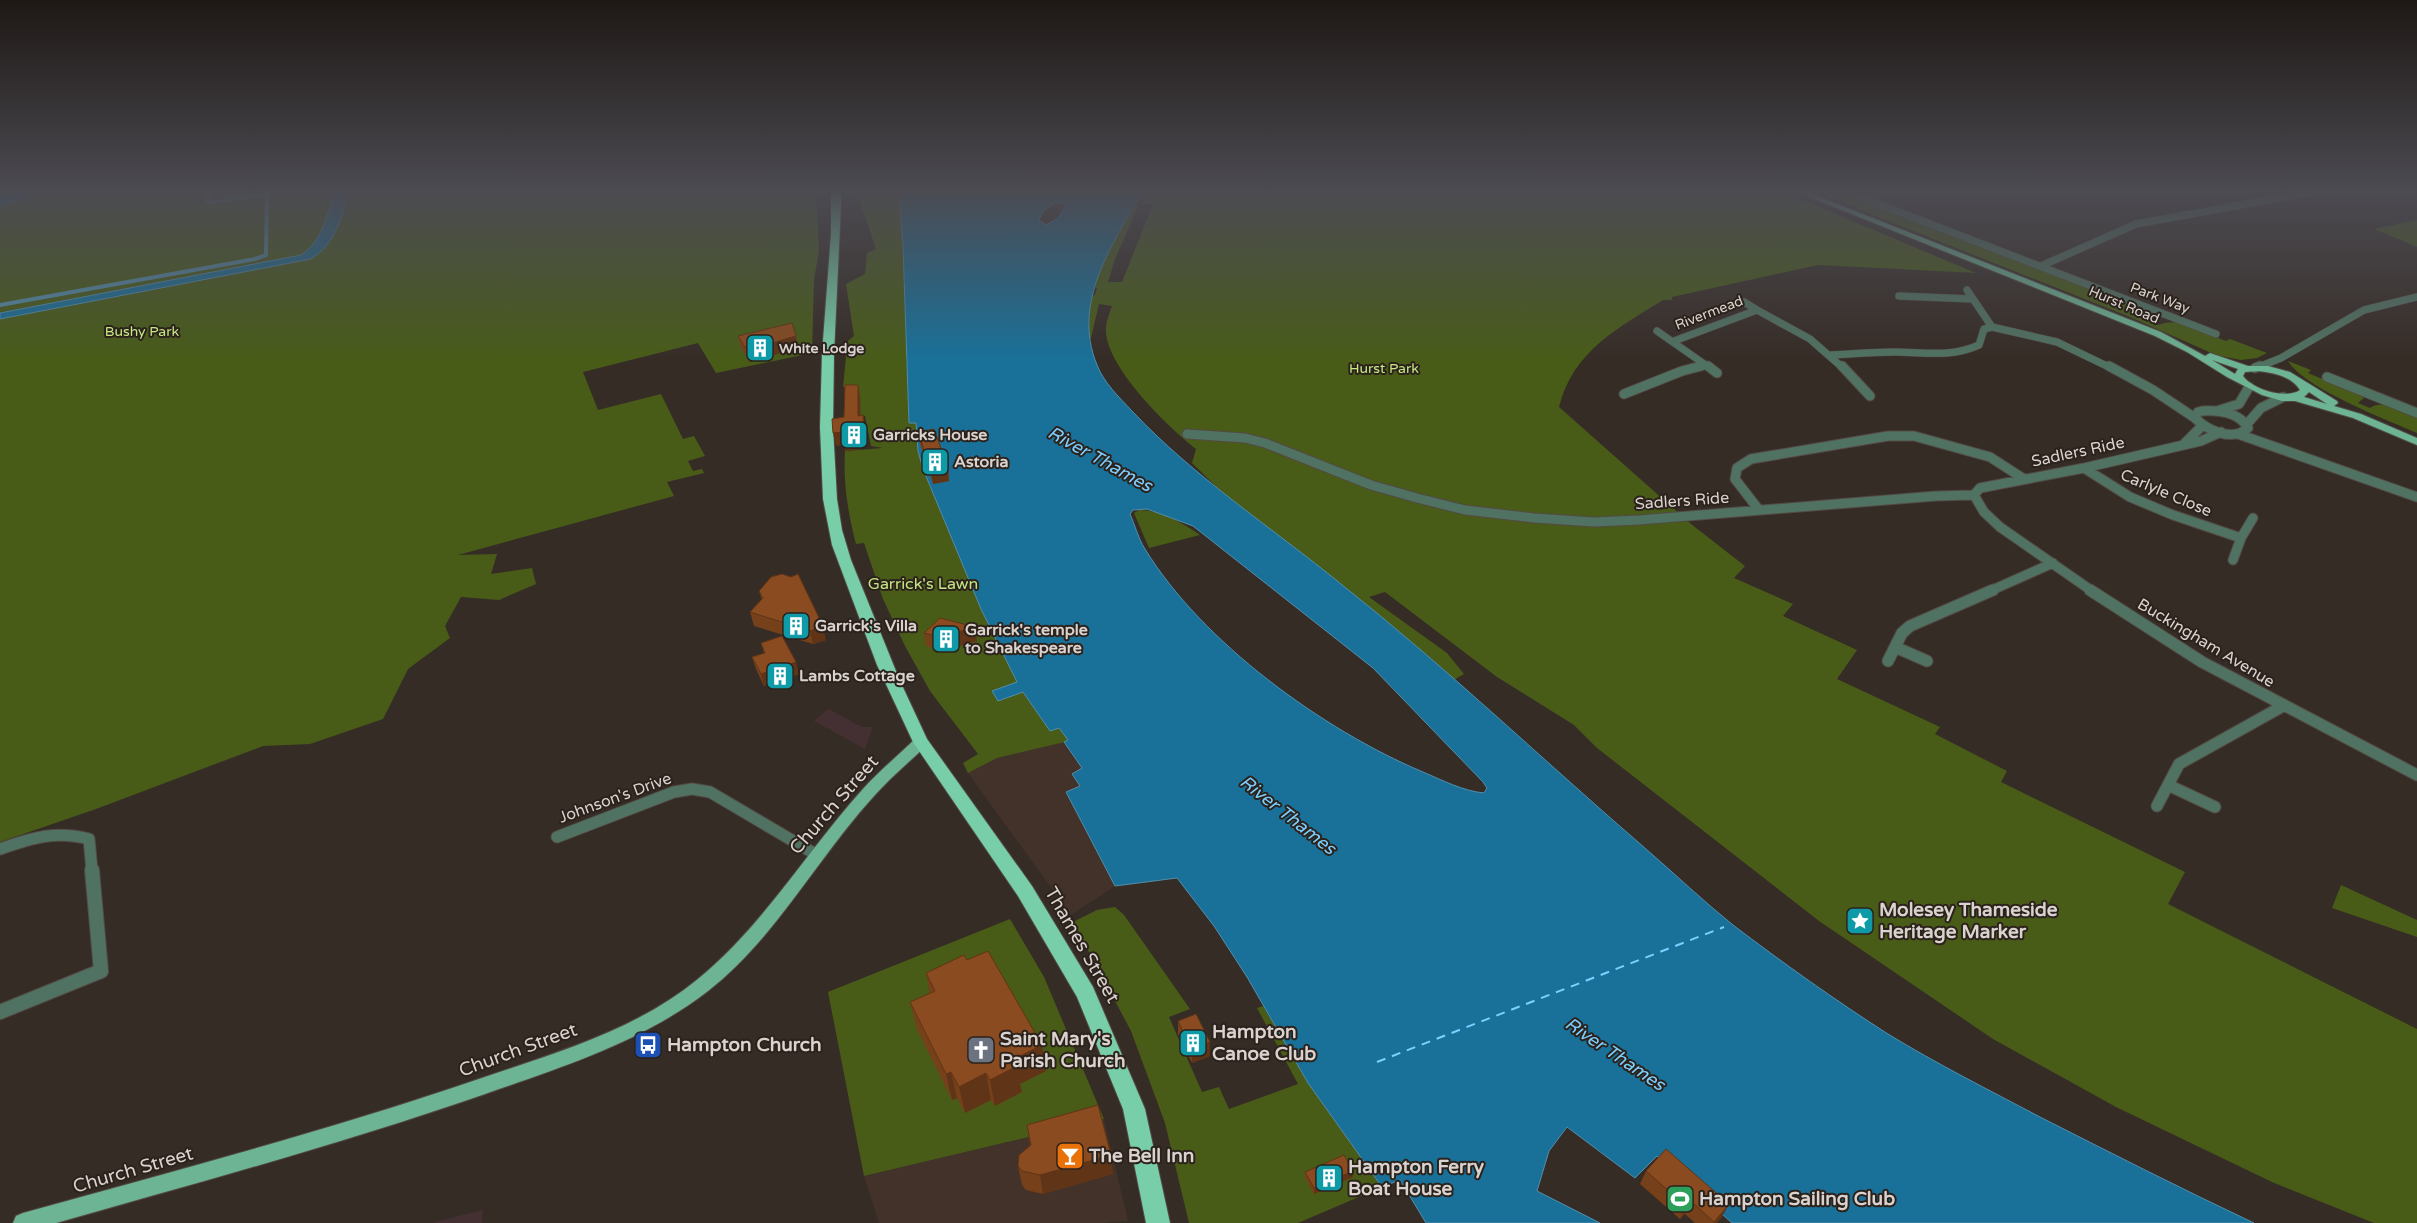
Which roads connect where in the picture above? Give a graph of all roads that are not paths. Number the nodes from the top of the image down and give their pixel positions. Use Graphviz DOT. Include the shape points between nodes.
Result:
graph roads {
  1 [pos="836,247"];
  2 [pos="1940,247"];
  3 [pos="1991,247"];
  4 [pos="2084,247"];
  5 [pos="2041,266"];
  6 [pos="1967,290"];
  7 [pos="1898,296"];
  8 [pos="2417,297"];
  9 [pos="1974,299"];
  10 [pos="1744,302"];
  11 [pos="1757,310"];
  12 [pos="1992,327"];
  13 [pos="1657,331"];
  14 [pos="2216,334"];
  15 [pos="1674,340"];
  16 [pos="2188,349"];
  17 [pos="1831,355"];
  18 [pos="2281,359"];
  19 [pos="1707,365"];
  20 [pos="2251,368"];
  21 [pos="1717,373"];
  22 [pos="2288,376"];
  23 [pos="2326,377"];
  24 [pos="2298,381"];
  25 [pos="2245,384"];
  26 [pos="2153,390"];
  27 [pos="1624,394"];
  28 [pos="1870,396"];
  29 [pos="2283,397"];
  30 [pos="2294,397"];
  31 [pos="2212,410"];
  32 [pos="2417,413"];
  33 [pos="2357,416"];
  34 [pos="2196,418"];
  35 [pos="2203,425"];
  36 [pos="2247,427"];
  37 [pos="2220,432"];
  38 [pos="1186,434"];
  39 [pos="2238,434"];
  40 [pos="2417,442"];
  41 [pos="2184,444"];
  42 [pos="2282,452"];
  43 [pos="2084,468"];
  44 [pos="2024,479"];
  45 [pos="1974,495"];
  46 [pos="2417,497"];
  47 [pos="1759,510"];
  48 [pos="2253,518"];
  49 [pos="2241,538"];
  50 [pos="2233,560"];
  51 [pos="2053,563"];
  52 [pos="1895,648"];
  53 [pos="1888,661"];
  54 [pos="1927,661"];
  55 [pos="2283,706"];
  56 [pos="921,742"];
  57 [pos="2417,775"];
  58 [pos="2168,785"];
  59 [pos="2156,806"];
  60 [pos="2215,806"];
  61 [pos="557,837"];
  62 [pos="0,849"];
  63 [pos="817,854"];
  64 [pos="0,1012"];
  65 [pos="23,1223"];
  66 [pos="1158,1223"];
  1 -- 56 [label="highway, Thames Street" via="826,443 833,520 855,591 908,719"];
  2 -- 16 [label="main road, Hurst Road"];
  3 -- 5 [label="street, Park Way"];
  4 -- 5 [label="street"];
  5 -- 14 [label="street, Park Way"];
  6 -- 9 [label="street"];
  7 -- 9 [label="street"];
  8 -- 18 [label="street" via="2366,309"];
  9 -- 12 [label="street"];
  10 -- 11 [label="street"];
  11 -- 15 [label="street, Rivermead"];
  11 -- 17 [label="street, Rivermead" via="1810,339"];
  12 -- 17 [label="street" via="1984,329 1979,345 1960,354"];
  12 -- 26 [label="street" via="2082,352"];
  13 -- 15 [label="street, Rivermead"];
  15 -- 19 [label="street, Rivermead"];
  16 -- 20 [label="main road, Hurst Road"];
  16 -- 25 [label="main road, Hurst Road"];
  17 -- 28 [label="street, Rivermead"];
  18 -- 20 [label="street"];
  18 -- 22 [label="street" via="2281,367"];
  19 -- 21 [label="street, Rivermead"];
  19 -- 27 [label="street" via="1682,371"];
  20 -- 22 [label="main road, Hurst Road"];
  20 -- 25 [label="main road" via="2239,372"];
  22 -- 24 [label="main road, Hurst Road"];
  23 -- 32 [label="street"];
  24 -- 30 [label="main road" via="2305,391"];
  24 -- 33 [label="main road"];
  25 -- 29 [label="main road, Hurst Road" via="2265,394"];
  25 -- 31 [label="street" via="2241,404 2232,409"];
  26 -- 31 [label="street"];
  26 -- 34 [label="street"];
  29 -- 30 [label="main road, Hurst Road"];
  29 -- 36 [label="street" via="2261,408"];
  30 -- 33 [label="main road"];
  31 -- 34 [label="street" via="2198,412"];
  31 -- 36 [label="street" via="2238,418"];
  33 -- 40 [label="main road"];
  34 -- 35 [label="street"];
  35 -- 37 [label="street"];
  35 -- 41 [label="street"];
  36 -- 39 [label="street"];
  36 -- 42 [label="street"];
  37 -- 39 [label="street"];
  37 -- 41 [label="street, Sadlers Ride"];
  38 -- 47 [label="street, Sadlers Ride" via="1245,438 1265,443 1371,485 1465,510 1594,522"];
  39 -- 42 [label="street"];
  41 -- 43 [label="street, Sadlers Ride"];
  42 -- 46 [label="street"];
  43 -- 44 [label="street, Sadlers Ride"];
  43 -- 49 [label="street, Carlyle Close" via="2130,497"];
  44 -- 45 [label="street, Sadlers Ride" via="1980,488"];
  44 -- 47 [label="street" via="1979,453 1914,436 1888,436 1751,459 1737,468 1735,478"];
  45 -- 47 [label="street, Sadlers Ride"];
  45 -- 51 [label="street, Buckingham Avenue" via="1978,505 1989,516"];
  48 -- 49 [label="street"];
  49 -- 50 [label="street"];
  51 -- 52 [label="street" via="1910,626 1902,633"];
  51 -- 55 [label="street, Buckingham Avenue" via="2169,643"];
  52 -- 53 [label="street"];
  52 -- 54 [label="street"];
  55 -- 57 [label="street, Buckingham Avenue"];
  55 -- 58 [label="street" via="2179,764"];
  56 -- 63 [label="main road, Church Street" via="868,792"];
  56 -- 66 [label="highway, Thames Street" via="1025,891 1086,993 1134,1109"];
  58 -- 59 [label="street"];
  58 -- 60 [label="street"];
  61 -- 63 [label="street, Johnson's Drive" via="674,792 692,789 710,792"];
  62 -- 64 [label="street" via="46,834 72,834 89,839 101,971"];
  63 -- 65 [label="main road, Church Street" via="738,953 703,985 668,1010 628,1032 550,1064 384,1120"];
}
